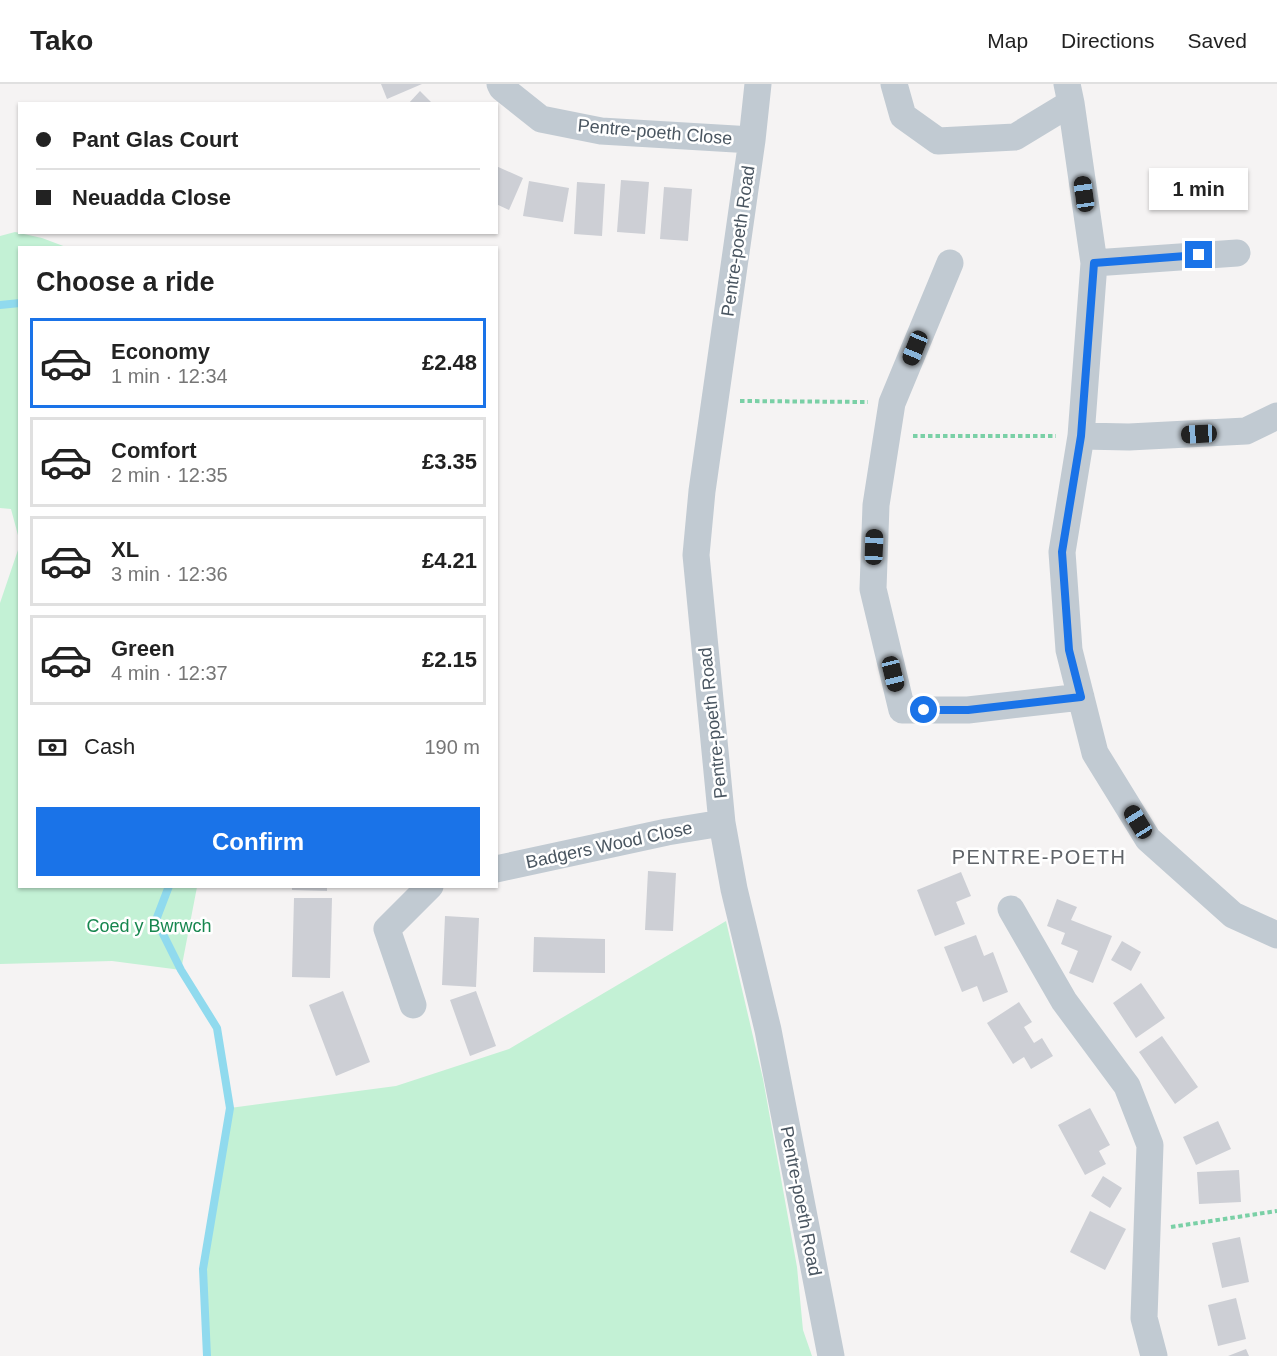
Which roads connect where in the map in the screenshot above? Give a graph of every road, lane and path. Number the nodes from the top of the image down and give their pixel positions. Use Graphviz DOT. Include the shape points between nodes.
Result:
graph roads {
  1 [pos="500,84"];
  2 [pos="758,84"];
  3 [pos="894,84"];
  4 [pos="1069,93"];
  5 [pos="752,140"];
  6 [pos="1237,253"];
  7 [pos="950,263"];
  8 [pos="1094,263"];
  9 [pos="714,401"];
  10 [pos="892,403"];
  11 [pos="1277,416"];
  12 [pos="887,436"];
  13 [pos="1081,436"];
  14 [pos="1081,697"];
  15 [pos="722,823"];
  16 [pos="498,869"];
  17 [pos="428,888"];
  18 [pos="1011,909"];
  19 [pos="1277,936"];
  20 [pos="413,1005"];
  21 [pos="1277,1211"];
  22 [pos="1145,1242"];
  23 [pos="831,1356"];
  24 [pos="1154,1356"];
  1 -- 5 [label="street, Pentre-poeth Close" via="541,119 601,131"];
  2 -- 5 [label="street, Pentre-poeth Road"];
  3 -- 4 [label="street" via="903,116 938,141 1014,137"];
  4 -- 8 [label="street"];
  5 -- 9 [label="street, Pentre-poeth Road"];
  6 -- 8 [label="street"];
  7 -- 10 [label="street"];
  8 -- 13 [label="street"];
  9 -- 10 [label="path"];
  9 -- 15 [label="street, Pentre-poeth Road" via="696,555"];
  10 -- 12 [label="street"];
  11 -- 13 [label="street" via="1246,431"];
  12 -- 13 [label="path"];
  12 -- 14 [label="street" via="876,505 873,589 902,710 968,710"];
  13 -- 14 [label="street" via="1062,552 1069,650"];
  14 -- 19 [label="street" via="1095,753 1148,838 1233,915"];
  15 -- 16 [label="street, Badgers Wood Close"];
  15 -- 23 [label="street, Pentre-poeth Road" via="768,1030"];
  17 -- 20 [label="street" via="387,929"];
  18 -- 22 [label="street" via="1064,1001 1127,1086 1150,1145"];
  21 -- 22 [label="path" via="1224,1220"];
  22 -- 24 [label="street" via="1144,1318"];
}
